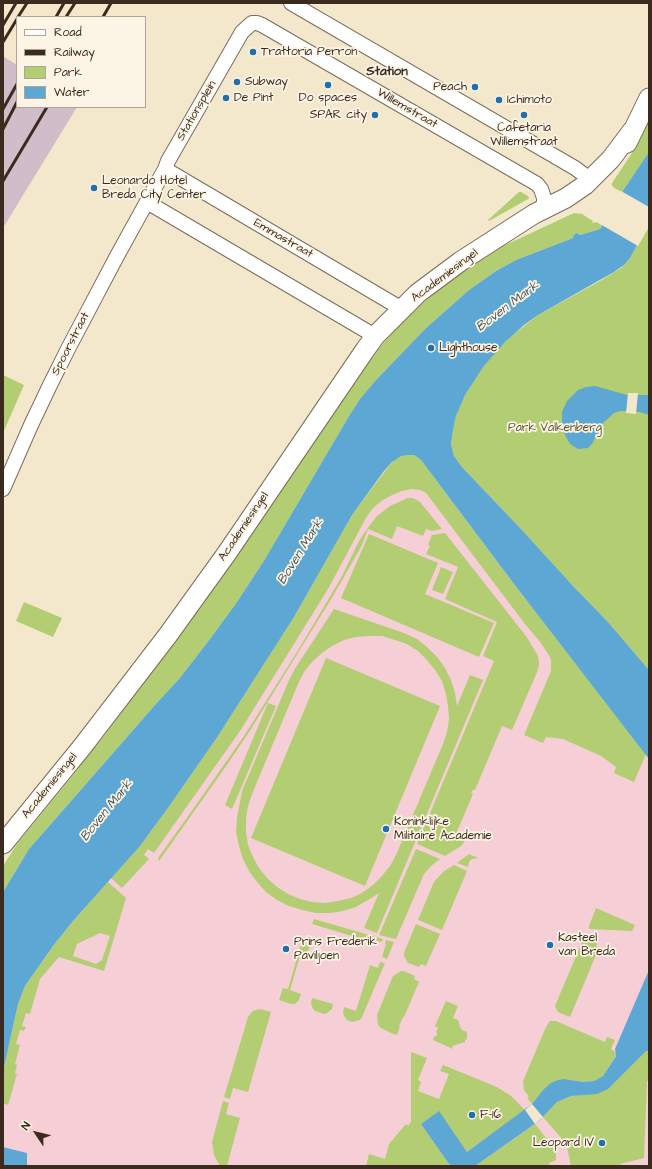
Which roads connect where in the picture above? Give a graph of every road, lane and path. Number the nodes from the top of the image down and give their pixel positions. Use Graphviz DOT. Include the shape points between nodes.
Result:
graph roads {
  1 [pos="291,3"];
  2 [pos="252,23"];
  3 [pos="649,98"];
  4 [pos="165,169"];
  5 [pos="586,188"];
  6 [pos="147,202"];
  7 [pos="541,210"];
  8 [pos="506,233"];
  9 [pos="402,309"];
  10 [pos="375,336"];
  11 [pos="3,489"];
  12 [pos="3,844"];
  1 -- 5 [label="street" via="575,168"];
  2 -- 4 [label="street, Stationsplein" via="242,32"];
  2 -- 7 [label="street, Willemstraat" via="262,25 536,184 544,198"];
  3 -- 5 [label="street" via="632,131"];
  4 -- 6 [label="street, Stationsplein"];
  4 -- 9 [label="street, Emmastraat"];
  5 -- 7 [label="street, Academiesingel"];
  5 -- 8 [label="street, Academiesingel" via="576,204 558,214"];
  6 -- 10 [label="street"];
  6 -- 11 [label="street, Spoorstraat" via="69,347 31,424"];
  7 -- 8 [label="street, Academiesingel"];
  8 -- 9 [label="street, Academiesingel" via="461,261 418,293"];
  9 -- 10 [label="street, Academiesingel"];
  10 -- 12 [label="street, Academiesingel" via="168,635"];
}
